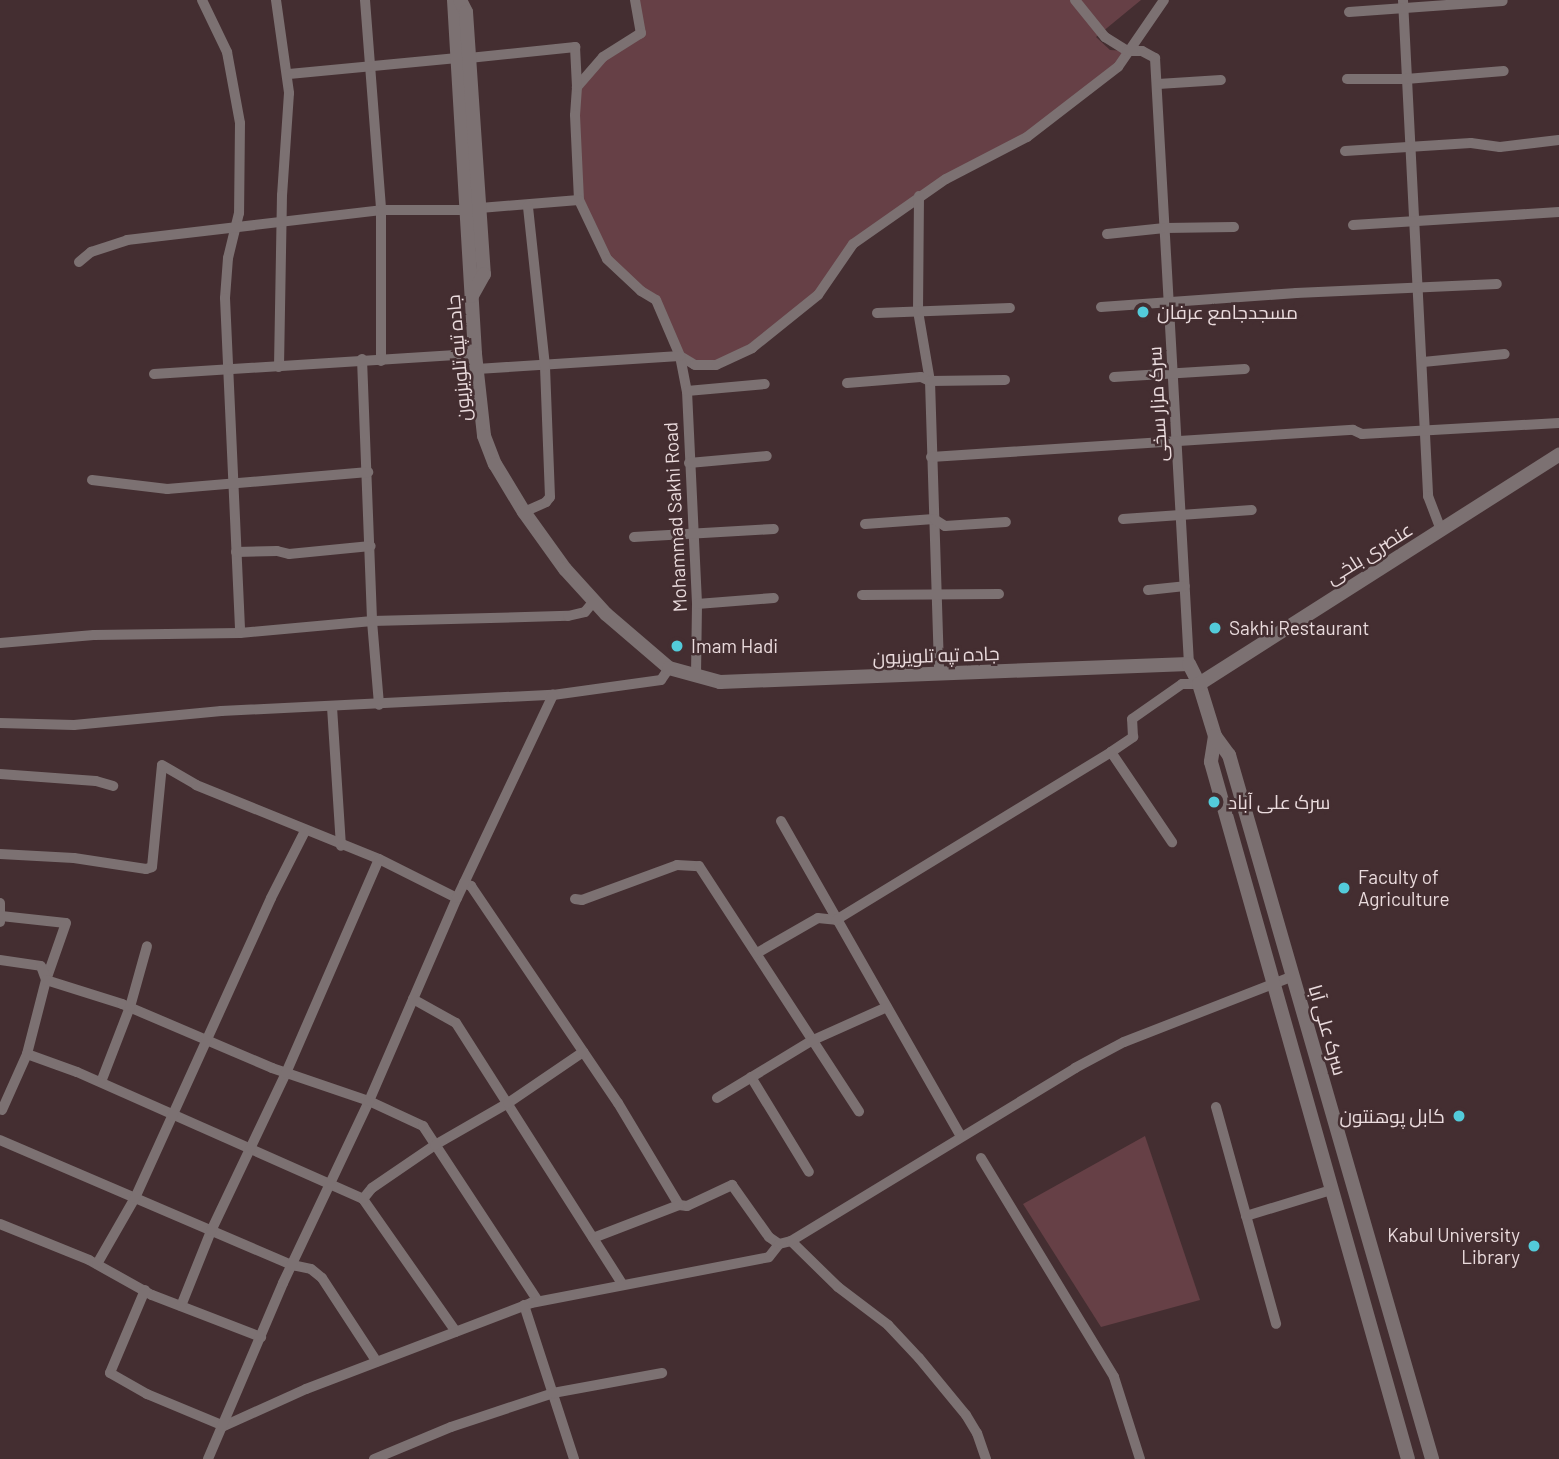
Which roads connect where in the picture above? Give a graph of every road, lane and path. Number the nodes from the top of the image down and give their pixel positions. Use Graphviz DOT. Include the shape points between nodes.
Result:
graph roads {
  1 [pos="202,0"];
  2 [pos="276,0"];
  3 [pos="365,0"];
  4 [pos="454,0"];
  5 [pos="460,0"];
  6 [pos="635,0"];
  7 [pos="1074,0"];
  8 [pos="1164,0"];
  9 [pos="1503,1"];
  10 [pos="1403,4"];
  11 [pos="1349,12"];
  12 [pos="1127,51"];
  13 [pos="463,58"];
  14 [pos="369,64"];
  15 [pos="1504,71"];
  16 [pos="289,75"];
  17 [pos="1347,79"];
  18 [pos="1406,79"];
  19 [pos="1221,80"];
  20 [pos="1158,84"];
  21 [pos="577,87"];
  22 [pos="1559,140"];
  23 [pos="1410,149"];
  24 [pos="1345,151"];
  25 [pos="919,196"];
  26 [pos="579,200"];
  27 [pos="528,206"];
  28 [pos="473,209"];
  29 [pos="382,210"];
  30 [pos="1559,212"];
  31 [pos="284,219"];
  32 [pos="1414,220"];
  33 [pos="1353,225"];
  34 [pos="1234,227"];
  35 [pos="235,228"];
  36 [pos="1165,228"];
  37 [pos="1107,234"];
  38 [pos="79,262"];
  39 [pos="1497,284"];
  40 [pos="1419,287"];
  41 [pos="1169,303"];
  42 [pos="1101,307"];
  43 [pos="1010,308"];
  44 [pos="918,311"];
  45 [pos="877,313"];
  46 [pos="475,354"];
  47 [pos="1505,354"];
  48 [pos="680,356"];
  49 [pos="362,359"];
  50 [pos="382,361"];
  51 [pos="1423,362"];
  52 [pos="545,366"];
  53 [pos="279,367"];
  54 [pos="477,369"];
  55 [pos="1245,369"];
  56 [pos="227,370"];
  57 [pos="154,374"];
  58 [pos="1173,374"];
  59 [pos="1114,377"];
  60 [pos="930,380"];
  61 [pos="1005,380"];
  62 [pos="847,383"];
  63 [pos="765,384"];
  64 [pos="687,391"];
  65 [pos="1559,423"];
  66 [pos="1426,431"];
  67 [pos="1177,441"];
  68 [pos="1559,455"];
  69 [pos="767,456"];
  70 [pos="931,457"];
  71 [pos="688,463"];
  72 [pos="368,472"];
  73 [pos="92,480"];
  74 [pos="232,484"];
  75 [pos="1251,510"];
  76 [pos="524,512"];
  77 [pos="1181,516"];
  78 [pos="934,519"];
  79 [pos="1123,520"];
  80 [pos="1006,522"];
  81 [pos="866,524"];
  82 [pos="774,529"];
  83 [pos="1441,530"];
  84 [pos="694,534"];
  85 [pos="634,537"];
  86 [pos="371,545"];
  87 [pos="236,552"];
  88 [pos="1185,586"];
  89 [pos="1148,590"];
  90 [pos="934,592"];
  91 [pos="999,594"];
  92 [pos="862,595"];
  93 [pos="774,597"];
  94 [pos="594,601"];
  95 [pos="697,604"];
  96 [pos="372,621"];
  97 [pos="240,633"];
  98 [pos="0,643"];
  99 [pos="1189,664"];
  100 [pos="668,668"];
  101 [pos="939,674"];
  102 [pos="696,677"];
  103 [pos="1199,684"];
  104 [pos="553,695"];
  105 [pos="379,705"];
  106 [pos="332,707"];
  107 [pos="0,723"];
  108 [pos="1215,736"];
  109 [pos="1111,752"];
  110 [pos="0,774"];
  111 [pos="113,786"];
  112 [pos="781,821"];
  113 [pos="305,831"];
  114 [pos="1172,842"];
  115 [pos="341,846"];
  116 [pos="0,854"];
  117 [pos="379,859"];
  118 [pos="464,883"];
  119 [pos="457,898"];
  120 [pos="575,899"];
  121 [pos="0,903"];
  122 [pos="1,919"];
  123 [pos="836,919"];
  124 [pos="147,946"];
  125 [pos="757,953"];
  126 [pos="0,960"];
  127 [pos="1293,976"];
  128 [pos="46,980"];
  129 [pos="1273,985"];
  130 [pos="413,999"];
  131 [pos="130,1007"];
  132 [pos="887,1007"];
  133 [pos="208,1039"];
  134 [pos="811,1041"];
  135 [pos="583,1052"];
  136 [pos="27,1054"];
  137 [pos="286,1073"];
  138 [pos="751,1077"];
  139 [pos="101,1082"];
  140 [pos="717,1098"];
  141 [pos="369,1101"];
  142 [pos="508,1103"];
  143 [pos="1216,1107"];
  144 [pos="2,1110"];
  145 [pos="859,1111"];
  146 [pos="173,1114"];
  147 [pos="961,1136"];
  148 [pos="0,1140"];
  149 [pos="435,1145"];
  150 [pos="248,1150"];
  151 [pos="981,1158"];
  152 [pos="809,1172"];
  153 [pos="330,1184"];
  154 [pos="1331,1190"];
  155 [pos="135,1198"];
  156 [pos="363,1199"];
  157 [pos="679,1205"];
  158 [pos="1246,1216"];
  159 [pos="0,1224"];
  160 [pos="211,1231"];
  161 [pos="593,1238"];
  162 [pos="785,1243"];
  163 [pos="97,1264"];
  164 [pos="292,1265"];
  165 [pos="622,1284"];
  166 [pos="145,1290"];
  167 [pos="538,1301"];
  168 [pos="181,1306"];
  169 [pos="524,1306"];
  170 [pos="1276,1324"];
  171 [pos="1395,1331"];
  172 [pos="456,1332"];
  173 [pos="261,1336"];
  174 [pos="1373,1337"];
  175 [pos="377,1362"];
  176 [pos="662,1373"];
  177 [pos="553,1392"];
  178 [pos="224,1426"];
  179 [pos="208,1459"];
  180 [pos="374,1459"];
  181 [pos="574,1459"];
  182 [pos="986,1459"];
  183 [pos="1140,1459"];
  184 [pos="1408,1459"];
  185 [pos="1432,1459"];
  1 -- 35 [label="street" via="227,52 240,123"];
  2 -- 16 [label="street"];
  3 -- 14 [label="street"];
  4 -- 13 [label="street"];
  5 -- 13 [label="street" via="466,12"];
  6 -- 21 [label="street" via="641,33 603,57"];
  7 -- 12 [label="street" via="1105,37"];
  8 -- 12 [label="street"];
  9 -- 10 [label="street"];
  10 -- 11 [label="street"];
  10 -- 18 [label="street"];
  12 -- 20 [label="street, سرک مزار سخی" via="1142,51 1155,58"];
  12 -- 25 [label="street" via="1118,67 1027,138 977,160"];
  13 -- 14 [label="street"];
  13 -- 21 [label="street" via="575,47"];
  13 -- 28 [label="street"];
  14 -- 16 [label="street"];
  14 -- 29 [label="street"];
  15 -- 18 [label="street"];
  16 -- 31 [label="street"];
  17 -- 18 [label="street"];
  18 -- 23 [label="street"];
  19 -- 20 [label="street"];
  20 -- 36 [label="street, سرک مزار سخی"];
  21 -- 26 [label="street"];
  22 -- 23 [label="street"];
  23 -- 24 [label="street"];
  23 -- 32 [label="street"];
  25 -- 44 [label="street"];
  25 -- 48 [label="street" via="853,244 818,295 752,348 716,365 695,365"];
  26 -- 27 [label="street"];
  26 -- 48 [label="street, Mohammad Sakhi Road" via="607,259 656,300"];
  27 -- 28 [label="street"];
  27 -- 52 [label="street"];
  28 -- 29 [label="street"];
  28 -- 46 [label="street, جاده تپه تلویزیون" via="484,274 472,296"];
  29 -- 31 [label="street"];
  29 -- 50 [label="street"];
  30 -- 32 [label="street"];
  31 -- 35 [label="street"];
  31 -- 53 [label="street"];
  32 -- 33 [label="street"];
  32 -- 40 [label="street"];
  34 -- 36 [label="street"];
  35 -- 38 [label="street" via="127,240 92,252"];
  35 -- 56 [label="street" via="225,298"];
  36 -- 37 [label="street"];
  36 -- 41 [label="street, سرک مزار سخی"];
  39 -- 40 [label="street"];
  40 -- 41 [label="street"];
  40 -- 51 [label="street"];
  41 -- 42 [label="street"];
  41 -- 58 [label="street, سرک مزار سخی"];
  43 -- 44 [label="street"];
  44 -- 45 [label="street"];
  44 -- 60 [label="street"];
  46 -- 50 [label="street"];
  46 -- 54 [label="street, جاده تپه تلویزیون"];
  47 -- 51 [label="street"];
  48 -- 52 [label="street"];
  48 -- 64 [label="street, Mohammad Sakhi Road"];
  49 -- 50 [label="street"];
  49 -- 53 [label="street"];
  49 -- 72 [label="street"];
  51 -- 66 [label="street"];
  52 -- 54 [label="street"];
  52 -- 76 [label="street" via="550,496"];
  53 -- 56 [label="street"];
  54 -- 76 [label="street, جاده تپه تلویزیون" via="484,436"];
  55 -- 58 [label="street"];
  56 -- 57 [label="street"];
  56 -- 74 [label="street"];
  58 -- 59 [label="street"];
  58 -- 67 [label="street, سرک مزار سخی"];
  60 -- 61 [label="street"];
  60 -- 62 [label="street"];
  60 -- 70 [label="street"];
  63 -- 64 [label="street"];
  64 -- 71 [label="street, Mohammad Sakhi Road"];
  65 -- 66 [label="street"];
  66 -- 67 [label="street" via="1362,434 1353,430"];
  66 -- 83 [label="street" via="1428,496"];
  67 -- 70 [label="street"];
  67 -- 77 [label="street, سرک مزار سخی"];
  68 -- 83 [label="street, عنصری بلخی"];
  69 -- 71 [label="street"];
  70 -- 78 [label="street"];
  71 -- 84 [label="street, Mohammad Sakhi Road"];
  72 -- 74 [label="street"];
  72 -- 86 [label="street"];
  73 -- 74 [label="street" via="167,489"];
  74 -- 87 [label="street"];
  75 -- 77 [label="street"];
  76 -- 94 [label="street, جاده تپه تلویزیون"];
  77 -- 79 [label="street"];
  77 -- 88 [label="street, سرک مزار سخی"];
  78 -- 80 [label="street" via="945,526"];
  78 -- 81 [label="street"];
  78 -- 90 [label="street"];
  82 -- 84 [label="street"];
  83 -- 103 [label="street, عنصری بلخی"];
  84 -- 85 [label="street"];
  84 -- 95 [label="street, Mohammad Sakhi Road"];
  86 -- 87 [label="street" via="289,554"];
  86 -- 96 [label="street"];
  87 -- 97 [label="street"];
  88 -- 89 [label="street"];
  88 -- 99 [label="street, سرک مزار سخی"];
  90 -- 91 [label="street"];
  90 -- 92 [label="street"];
  90 -- 101 [label="street"];
  93 -- 95 [label="street"];
  94 -- 96 [label="street" via="585,612 568,616"];
  94 -- 100 [label="street, جاده تپه تلویزیون"];
  95 -- 102 [label="street, Mohammad Sakhi Road"];
  96 -- 97 [label="street"];
  96 -- 105 [label="street"];
  97 -- 98 [label="street" via="94,635"];
  99 -- 101 [label="street, جاده تپه تلویزیون"];
  99 -- 103 [label="street"];
  100 -- 102 [label="street, جاده تپه تلویزیون"];
  100 -- 104 [label="street" via="662,680"];
  101 -- 102 [label="street, جاده تپه تلویزیون" via="720,682"];
  103 -- 108 [label="street"];
  103 -- 109 [label="street" via="1182,684 1132,719 1133,737"];
  104 -- 105 [label="street"];
  104 -- 118 [label="street"];
  105 -- 106 [label="street"];
  106 -- 107 [label="street" via="221,711 74,725"];
  106 -- 115 [label="street"];
  108 -- 127 [label="street, سرک علی آبا" via="1229,755"];
  108 -- 129 [label="street" via="1211,762"];
  109 -- 114 [label="street"];
  109 -- 123 [label="street"];
  110 -- 111 [label="street" via="96,780"];
  112 -- 123 [label="street"];
  113 -- 115 [label="street"];
  113 -- 116 [label="street" via="196,785 162,765 152,866"];
  113 -- 133 [label="street"];
  115 -- 117 [label="street"];
  117 -- 119 [label="street"];
  117 -- 137 [label="street"];
  118 -- 119 [label="street"];
  118 -- 135 [label="street" via="471,886"];
  119 -- 130 [label="street"];
  120 -- 125 [label="street" via="677,865 699,866"];
  121 -- 122 [label="street"];
  122 -- 128 [label="street" via="66,923"];
  123 -- 125 [label="street" via="818,918"];
  123 -- 132 [label="street"];
  124 -- 131 [label="street"];
  125 -- 134 [label="street"];
  126 -- 128 [label="street" via="41,966"];
  127 -- 129 [label="street"];
  127 -- 171 [label="street, سرک علی آبا"];
  128 -- 131 [label="street"];
  128 -- 136 [label="street"];
  129 -- 147 [label="street" via="1124,1042"];
  129 -- 154 [label="street"];
  130 -- 141 [label="street"];
  130 -- 142 [label="street" via="456,1023"];
  131 -- 133 [label="street"];
  131 -- 139 [label="street"];
  132 -- 134 [label="street"];
  132 -- 147 [label="street"];
  133 -- 137 [label="street"];
  133 -- 146 [label="street"];
  134 -- 138 [label="street"];
  134 -- 145 [label="street"];
  135 -- 142 [label="street"];
  135 -- 157 [label="street"];
  136 -- 139 [label="street"];
  136 -- 144 [label="street"];
  137 -- 141 [label="street"];
  137 -- 150 [label="street"];
  138 -- 140 [label="street"];
  138 -- 152 [label="street"];
  139 -- 146 [label="street"];
  141 -- 149 [label="street" via="423,1126"];
  141 -- 153 [label="street"];
  142 -- 149 [label="street"];
  142 -- 161 [label="street"];
  143 -- 158 [label="street"];
  146 -- 150 [label="street"];
  146 -- 155 [label="street"];
  147 -- 162 [label="street"];
  148 -- 155 [label="street"];
  149 -- 156 [label="street"];
  149 -- 167 [label="street"];
  150 -- 153 [label="street"];
  150 -- 160 [label="street"];
  151 -- 183 [label="street" via="1114,1377"];
  153 -- 156 [label="street"];
  153 -- 164 [label="street"];
  154 -- 158 [label="street"];
  154 -- 174 [label="street"];
  155 -- 160 [label="street"];
  155 -- 163 [label="street"];
  156 -- 172 [label="street"];
  157 -- 161 [label="street"];
  157 -- 162 [label="street" via="687,1206 732,1185 769,1237"];
  158 -- 170 [label="street"];
  159 -- 163 [label="street"];
  160 -- 164 [label="street"];
  160 -- 168 [label="street"];
  161 -- 165 [label="street"];
  162 -- 165 [label="street" via="769,1257"];
  162 -- 182 [label="street" via="888,1325 919,1358 966,1415"];
  163 -- 166 [label="street"];
  164 -- 173 [label="street"];
  164 -- 175 [label="street" via="311,1269 322,1278"];
  165 -- 167 [label="street"];
  166 -- 168 [label="street"];
  166 -- 178 [label="street" via="110,1373"];
  167 -- 169 [label="street"];
  168 -- 173 [label="street"];
  169 -- 172 [label="street"];
  169 -- 177 [label="street"];
  171 -- 174 [label="street"];
  171 -- 185 [label="street, سرک علی آبا"];
  172 -- 175 [label="street"];
  173 -- 178 [label="street"];
  174 -- 184 [label="street"];
  175 -- 178 [label="street"];
  176 -- 177 [label="street"];
  177 -- 180 [label="street"];
  177 -- 181 [label="street"];
  178 -- 179 [label="street"];
}
